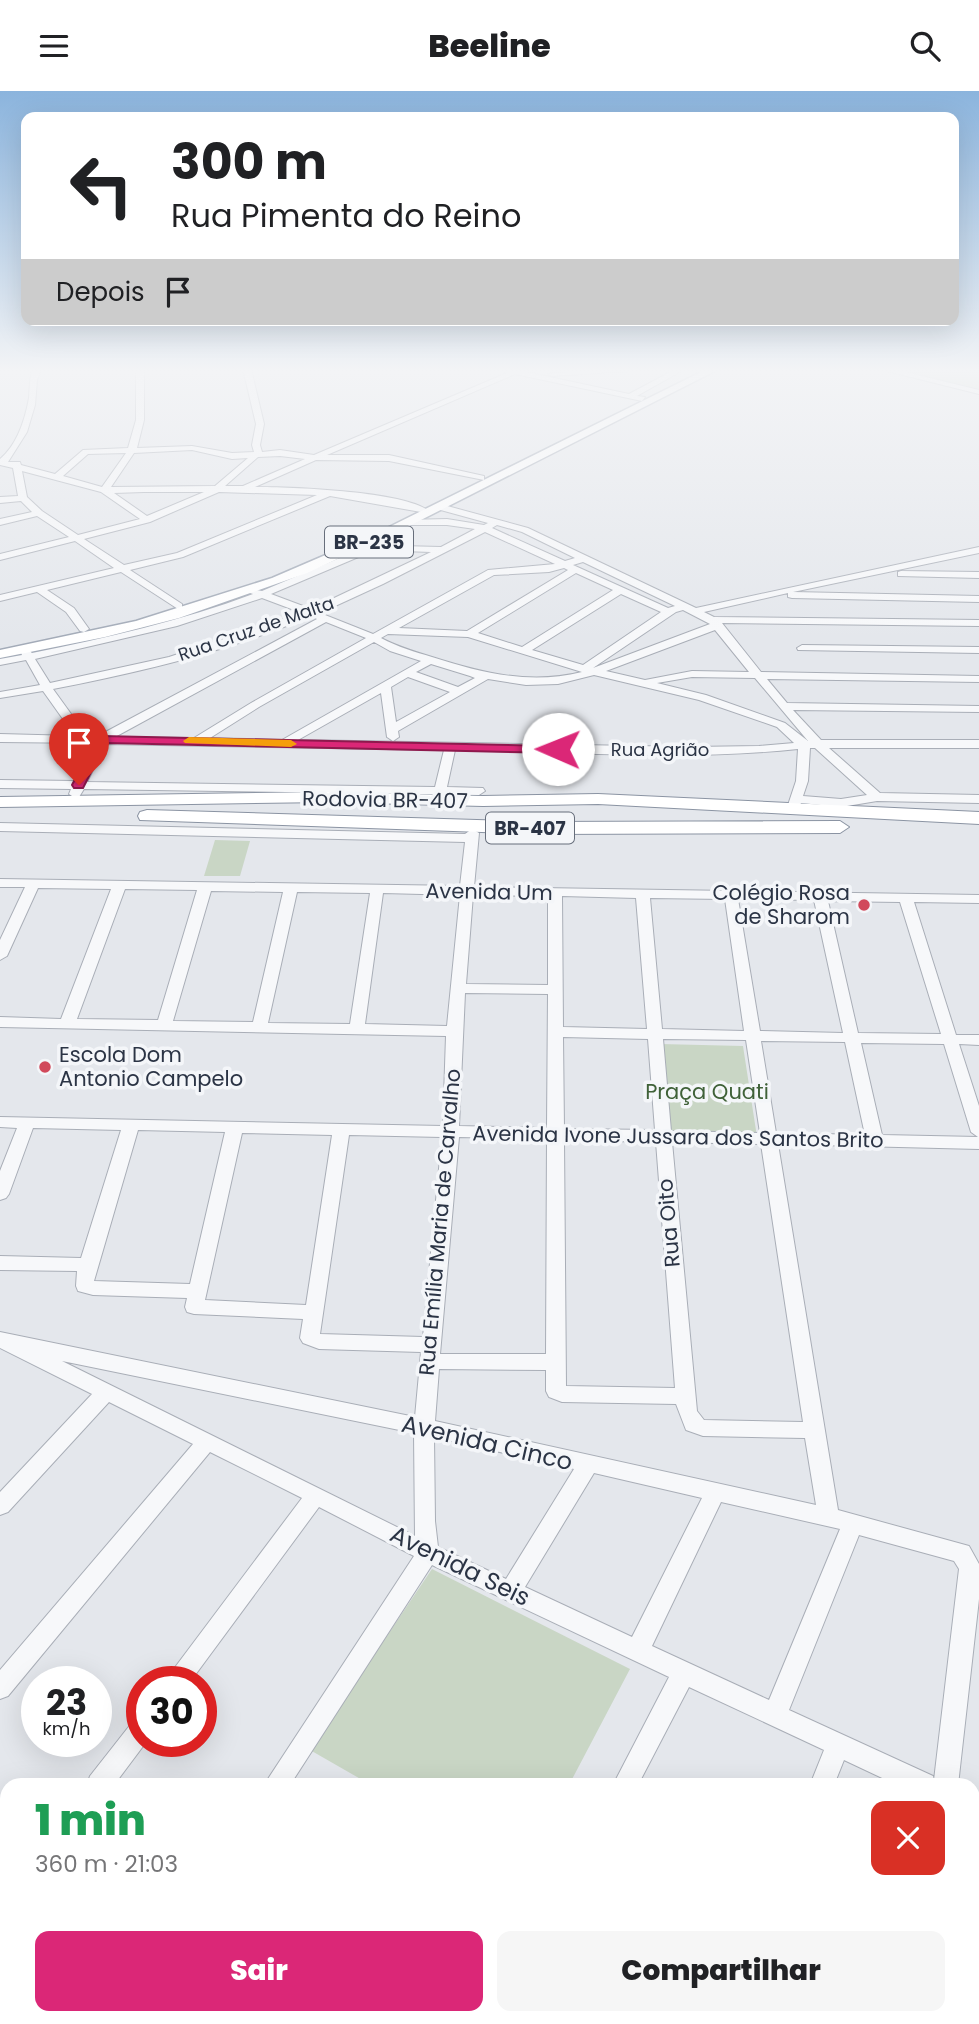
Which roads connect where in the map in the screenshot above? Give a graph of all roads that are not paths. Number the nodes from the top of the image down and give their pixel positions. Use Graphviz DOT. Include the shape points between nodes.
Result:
graph roads {
  1 [pos="78,459"];
  2 [pos="129,459"];
  3 [pos="253,459"];
  4 [pos="315,459"];
  5 [pos="395,459"];
  6 [pos="520,459"];
  7 [pos="535,459"];
  8 [pos="1,465"];
  9 [pos="18,467"];
  10 [pos="58,476"];
  11 [pos="481,478"];
  12 [pos="104,490"];
  13 [pos="216,490"];
  14 [pos="239,491"];
  15 [pos="330,493"];
  16 [pos="23,498"];
  17 [pos="0,500"];
  18 [pos="440,507"];
  19 [pos="421,509"];
  20 [pos="39,513"];
  21 [pos="147,520"];
  22 [pos="0,522"];
  23 [pos="408,522"];
  24 [pos="496,522"];
  25 [pos="484,528"];
  26 [pos="78,539"];
  27 [pos="357,547"];
  28 [pos="372,548"];
  29 [pos="445,550"];
  30 [pos="977,551"];
  31 [pos="0,557"];
  32 [pos="575,564"];
  33 [pos="126,570"];
  34 [pos="874,573"];
  35 [pos="921,574"];
  36 [pos="979,575"];
  37 [pos="270,580"];
  38 [pos="41,590"];
  39 [pos="621,590"];
  40 [pos="255,592"];
  41 [pos="764,595"];
  42 [pos="0,598"];
  43 [pos="932,599"];
  44 [pos="979,599"];
  45 [pos="178,605"];
  46 [pos="686,605"];
  47 [pos="670,610"];
  48 [pos="697,611"];
  49 [pos="309,613"];
  50 [pos="324,619"];
  51 [pos="715,623"];
  52 [pos="943,623"];
  53 [pos="979,623"];
  54 [pos="84,629"];
  55 [pos="386,631"];
  56 [pos="469,634"];
  57 [pos="375,638"];
  58 [pos="0,647"];
  59 [pos="802,648"];
  60 [pos="394,649"];
  61 [pos="979,650"];
  62 [pos="523,651"];
  63 [pos="27,653"];
  64 [pos="0,654"];
  65 [pos="430,660"];
  66 [pos="0,662"];
  67 [pos="589,671"];
  68 [pos="407,673"];
  69 [pos="760,675"];
  70 [pos="486,676"];
  71 [pos="974,679"];
  72 [pos="640,682"];
  73 [pos="385,685"];
  74 [pos="47,688"];
  75 [pos="459,691"];
  76 [pos="0,695"];
  77 [pos="979,702"];
  78 [pos="784,706"];
  79 [pos="979,709"];
  80 [pos="394,728"];
  81 [pos="0,738"];
  82 [pos="83,739"];
  83 [pos="102,739"];
  84 [pos="198,741"];
  85 [pos="284,744"];
  86 [pos="979,744"];
  87 [pos="810,745"];
  88 [pos="391,746"];
  89 [pos="450,748"];
  90 [pos="0,784"];
  91 [pos="440,790"];
  92 [pos="75,794"];
  93 [pos="481,796"];
  94 [pos="877,797"];
  95 [pos="598,799"];
  96 [pos="979,799"];
  97 [pos="0,801"];
  98 [pos="794,805"];
  99 [pos="0,811"];
  100 [pos="979,818"];
  101 [pos="979,825"];
  102 [pos="0,827"];
  103 [pos="574,828"];
  104 [pos="477,832"];
  105 [pos="34,882"];
  106 [pos="0,883"];
  107 [pos="120,884"];
  108 [pos="205,886"];
  109 [pos="291,887"];
  110 [pos="377,890"];
  111 [pos="468,891"];
  112 [pos="555,893"];
  113 [pos="643,894"];
  114 [pos="731,896"];
  115 [pos="820,897"];
  116 [pos="906,898"];
  117 [pos="979,899"];
  118 [pos="0,956"];
  119 [pos="460,988"];
  120 [pos="555,991"];
  121 [pos="0,1022"];
  122 [pos="67,1024"];
  123 [pos="164,1026"];
  124 [pos="260,1026"];
  125 [pos="358,1028"];
  126 [pos="454,1031"];
  127 [pos="556,1032"];
  128 [pos="654,1034"];
  129 [pos="754,1036"];
  130 [pos="852,1037"];
  131 [pos="950,1039"];
  132 [pos="979,1040"];
  133 [pos="0,1122"];
  134 [pos="27,1123"];
  135 [pos="131,1125"];
  136 [pos="235,1127"];
  137 [pos="341,1130"];
  138 [pos="452,1132"];
  139 [pos="979,1132"];
  140 [pos="557,1133"];
  141 [pos="662,1136"];
  142 [pos="768,1138"];
  143 [pos="876,1141"];
  144 [pos="979,1143"];
  145 [pos="0,1194"];
  146 [pos="0,1263"];
  147 [pos="88,1265"];
  148 [pos="195,1299"];
  149 [pos="313,1313"];
  150 [pos="5,1341"];
  151 [pos="429,1353"];
  152 [pos="555,1362"];
  153 [pos="107,1392"];
  154 [pos="684,1396"];
  155 [pos="424,1427"];
  156 [pos="814,1430"];
  157 [pos="207,1441"];
  158 [pos="587,1465"];
  159 [pos="715,1493"];
  160 [pos="316,1495"];
  161 [pos="0,1506"];
  162 [pos="828,1517"];
  163 [pos="853,1523"];
  164 [pos="428,1553"];
  165 [pos="511,1590"];
  166 [pos="638,1650"];
  167 [pos="188,1666"];
  168 [pos="684,1672"];
  169 [pos="0,1688"];
  170 [pos="775,1714"];
  171 [pos="838,1746"];
  172 [pos="126,1749"];
  173 [pos="104,1778"];
  174 [pos="281,1778"];
  175 [pos="629,1778"];
  176 [pos="825,1778"];
  177 [pos="909,1778"];
  178 [pos="947,1778"];
  1 -- 10 [label="street"];
  2 -- 12 [label="street"];
  3 -- 13 [label="street"];
  4 -- 14 [label="street"];
  5 -- 11 [label="street"];
  6 -- 11 [label="main road, BR-235 / BR-235"];
  7 -- 18 [label="main road, BR-235 / BR-235"];
  8 -- 9 [label="street"];
  9 -- 10 [label="street"];
  9 -- 16 [label="street"];
  10 -- 12 [label="street"];
  11 -- 19 [label="main road, BR-235 / BR-235"];
  12 -- 13 [label="street"];
  12 -- 21 [label="street"];
  13 -- 14 [label="street"];
  13 -- 21 [label="street"];
  14 -- 15 [label="street"];
  15 -- 19 [label="street" via="369,496"];
  15 -- 33 [label="street" via="187,553"];
  16 -- 17 [label="street"];
  16 -- 20 [label="street"];
  18 -- 23 [label="main road, BR-235 / BR-235"];
  18 -- 24 [label="street"];
  19 -- 37 [label="main road, BR-235 / BR-235"];
  20 -- 22 [label="street"];
  20 -- 26 [label="street"];
  21 -- 26 [label="street"];
  23 -- 25 [label="street"];
  23 -- 27 [label="main road, BR-235 / BR-235"];
  24 -- 25 [label="street, Rua Cruz de Malta"];
  24 -- 32 [label="street" via="525,530"];
  25 -- 29 [label="street, Rua Cruz de Malta"];
  25 -- 32 [label="street"];
  26 -- 31 [label="street"];
  26 -- 33 [label="street"];
  27 -- 28 [label="street"];
  27 -- 37 [label="main road, BR-235 / BR-235"];
  28 -- 29 [label="street"];
  28 -- 40 [label="street" via="296,581"];
  29 -- 49 [label="street, Rua Cruz de Malta"];
  30 -- 34 [label="street"];
  32 -- 39 [label="street"];
  32 -- 46 [label="street"];
  32 -- 55 [label="street" via="491,572"];
  32 -- 56 [label="street"];
  33 -- 38 [label="street"];
  33 -- 45 [label="street"];
  34 -- 35 [label="street"];
  34 -- 41 [label="street"];
  35 -- 36 [label="street"];
  35 -- 43 [label="street"];
  37 -- 40 [label="main road, BR-235 / BR-235"];
  37 -- 45 [label="main road, BR-235 / BR-235"];
  38 -- 42 [label="street"];
  38 -- 54 [label="street" via="70,610"];
  39 -- 47 [label="street"];
  39 -- 62 [label="street"];
  40 -- 49 [label="street"];
  40 -- 63 [label="main road, BR-235 / BR-235"];
  41 -- 43 [label="street"];
  41 -- 48 [label="street"];
  43 -- 44 [label="street"];
  43 -- 52 [label="street"];
  45 -- 54 [label="main road, BR-235 / BR-235"];
  46 -- 47 [label="street"];
  46 -- 48 [label="street"];
  47 -- 67 [label="street"];
  48 -- 51 [label="street"];
  49 -- 50 [label="street"];
  49 -- 74 [label="street, Rua Cruz de Malta" via="191,653"];
  50 -- 57 [label="street"];
  50 -- 83 [label="street"];
  51 -- 59 [label="street"];
  51 -- 67 [label="street"];
  51 -- 69 [label="street"];
  52 -- 53 [label="street"];
  52 -- 59 [label="street"];
  54 -- 58 [label="main road, BR-235 / BR-235"];
  55 -- 56 [label="street"];
  55 -- 57 [label="street"];
  56 -- 62 [label="street"];
  57 -- 60 [label="street"];
  57 -- 84 [label="street"];
  59 -- 61 [label="street"];
  59 -- 69 [label="street"];
  59 -- 71 [label="street"];
  60 -- 65 [label="street"];
  60 -- 68 [label="street"];
  62 -- 67 [label="street"];
  63 -- 64 [label="main road, BR-235 / BR-235"];
  63 -- 66 [label="street"];
  63 -- 74 [label="street"];
  65 -- 68 [label="street"];
  65 -- 70 [label="street"];
  67 -- 70 [label="street" via="539,683"];
  67 -- 72 [label="street"];
  68 -- 73 [label="street"];
  68 -- 75 [label="street"];
  69 -- 72 [label="street" via="692,674"];
  69 -- 78 [label="street"];
  70 -- 75 [label="street"];
  71 -- 77 [label="street"];
  72 -- 87 [label="street" via="702,697 781,725"];
  73 -- 80 [label="street"];
  73 -- 85 [label="street"];
  74 -- 76 [label="street, Rua Cruz de Malta"];
  74 -- 82 [label="street"];
  75 -- 80 [label="street"];
  78 -- 79 [label="street"];
  78 -- 87 [label="street"];
  80 -- 88 [label="street"];
  81 -- 82 [label="street, Rua Agrião"];
  82 -- 83 [label="street, Rua Agrião"];
  83 -- 84 [label="street, Rua Agrião"];
  83 -- 92 [label="street"];
  84 -- 85 [label="street, Rua Agrião"];
  85 -- 88 [label="street, Rua Agrião"];
  86 -- 87 [label="street, Rua Agrião"];
  87 -- 89 [label="street, Rua Agrião" via="692,751"];
  87 -- 94 [label="street"];
  87 -- 98 [label="street"];
  88 -- 89 [label="street, Rua Agrião"];
  89 -- 91 [label="street"];
  90 -- 92 [label="street"];
  91 -- 92 [label="street"];
  91 -- 93 [label="street"];
  92 -- 93 [label="highway, Rodovia BR-407 / BR-407"];
  92 -- 97 [label="highway, Rodovia BR-407 / BR-407"];
  93 -- 95 [label="highway, Rodovia BR-407 / BR-407"];
  93 -- 104 [label="highway" via="513,809 516,815"];
  94 -- 96 [label="street"];
  94 -- 98 [label="street"];
  95 -- 98 [label="highway, Rodovia BR-407 / BR-407"];
  95 -- 103 [label="highway" via="565,803 550,811 550,818"];
  98 -- 100 [label="highway, Rodovia BR-407 / BR-407"];
  99 -- 104 [label="highway, Rodovia BR-407 / BR-407"];
  101 -- 103 [label="highway, Rodovia BR-407 / BR-407"];
  102 -- 104 [label="street"];
  103 -- 104 [label="highway, Rodovia BR-407 / BR-407"];
  104 -- 111 [label="street, Rua Emília Maria de Carvalho"];
  105 -- 106 [label="street, Avenida Um"];
  105 -- 107 [label="street, Avenida Um"];
  105 -- 118 [label="street"];
  107 -- 108 [label="street, Avenida Um"];
  107 -- 122 [label="street"];
  108 -- 109 [label="street, Avenida Um"];
  108 -- 123 [label="street"];
  109 -- 110 [label="street, Avenida Um"];
  109 -- 124 [label="street"];
  110 -- 111 [label="street, Avenida Um"];
  110 -- 125 [label="street"];
  111 -- 112 [label="street, Avenida Um"];
  111 -- 119 [label="street, Rua Emília Maria de Carvalho"];
  112 -- 113 [label="street, Avenida Um"];
  112 -- 120 [label="street"];
  113 -- 114 [label="street, Avenida Um"];
  113 -- 128 [label="street, Rua Oito"];
  114 -- 115 [label="street, Avenida Um"];
  114 -- 129 [label="street"];
  115 -- 116 [label="street, Avenida Um"];
  115 -- 130 [label="street"];
  116 -- 117 [label="street, Avenida Um"];
  116 -- 131 [label="street"];
  119 -- 120 [label="street"];
  119 -- 126 [label="street, Rua Emília Maria de Carvalho"];
  120 -- 127 [label="street"];
  121 -- 122 [label="street"];
  122 -- 123 [label="street"];
  123 -- 124 [label="street"];
  124 -- 125 [label="street"];
  125 -- 126 [label="street"];
  126 -- 138 [label="street, Rua Emília Maria de Carvalho"];
  127 -- 128 [label="street"];
  127 -- 140 [label="street"];
  128 -- 129 [label="street"];
  128 -- 141 [label="street, Rua Oito"];
  129 -- 130 [label="street"];
  129 -- 142 [label="street"];
  130 -- 131 [label="street"];
  130 -- 143 [label="street"];
  131 -- 132 [label="street"];
  131 -- 139 [label="street"];
  133 -- 134 [label="street, Avenida Ivone Jussara dos Santos Brito"];
  134 -- 135 [label="street, Avenida Ivone Jussara dos Santos Brito"];
  134 -- 145 [label="street"];
  135 -- 136 [label="street, Avenida Ivone Jussara dos Santos Brito"];
  135 -- 147 [label="street"];
  136 -- 137 [label="street, Avenida Ivone Jussara dos Santos Brito"];
  136 -- 148 [label="street"];
  137 -- 138 [label="street, Avenida Ivone Jussara dos Santos Brito"];
  137 -- 149 [label="street"];
  138 -- 140 [label="street, Avenida Ivone Jussara dos Santos Brito"];
  138 -- 151 [label="street, Rua Emília Maria de Carvalho"];
  140 -- 141 [label="street, Avenida Ivone Jussara dos Santos Brito"];
  140 -- 152 [label="street"];
  141 -- 142 [label="street, Avenida Ivone Jussara dos Santos Brito"];
  141 -- 154 [label="street, Rua Oito"];
  142 -- 143 [label="street, Avenida Ivone Jussara dos Santos Brito"];
  142 -- 156 [label="street"];
  143 -- 144 [label="street, Avenida Ivone Jussara dos Santos Brito"];
  146 -- 147 [label="street"];
  147 -- 148 [label="street" via="85,1286"];
  148 -- 149 [label="street"];
  149 -- 151 [label="street" via="310,1338 319,1342"];
  150 -- 153 [label="street, Avenida Seis"];
  150 -- 155 [label="street, Avenida Cinco"];
  151 -- 152 [label="street"];
  151 -- 155 [label="street, Rua Emília Maria de Carvalho"];
  152 -- 154 [label="street" via="557,1391"];
  153 -- 157 [label="street, Avenida Seis"];
  153 -- 161 [label="street"];
  154 -- 156 [label="street, Rua Oito" via="693,1424 703,1428"];
  155 -- 158 [label="street, Avenida Cinco"];
  155 -- 164 [label="street, Rua Emília Maria de Carvalho"];
  156 -- 162 [label="street"];
  157 -- 160 [label="street, Avenida Seis"];
  157 -- 169 [label="street"];
  158 -- 159 [label="street, Avenida Cinco"];
  158 -- 165 [label="street"];
  159 -- 162 [label="street, Avenida Cinco"];
  159 -- 166 [label="street"];
  160 -- 164 [label="street, Avenida Seis"];
  160 -- 167 [label="street"];
  162 -- 163 [label="street, Avenida Cinco"];
  163 -- 170 [label="street"];
  163 -- 178 [label="street, Avenida Cinco" via="961,1553 970,1568"];
  164 -- 165 [label="street, Avenida Seis"];
  164 -- 174 [label="street"];
  165 -- 166 [label="street, Avenida Seis"];
  166 -- 168 [label="street, Avenida Seis"];
  168 -- 170 [label="street, Avenida Seis"];
  168 -- 175 [label="street"];
  170 -- 171 [label="street, Avenida Seis"];
  171 -- 176 [label="street"];
  171 -- 177 [label="street, Avenida Seis"];
  172 -- 173 [label="street"];
}
